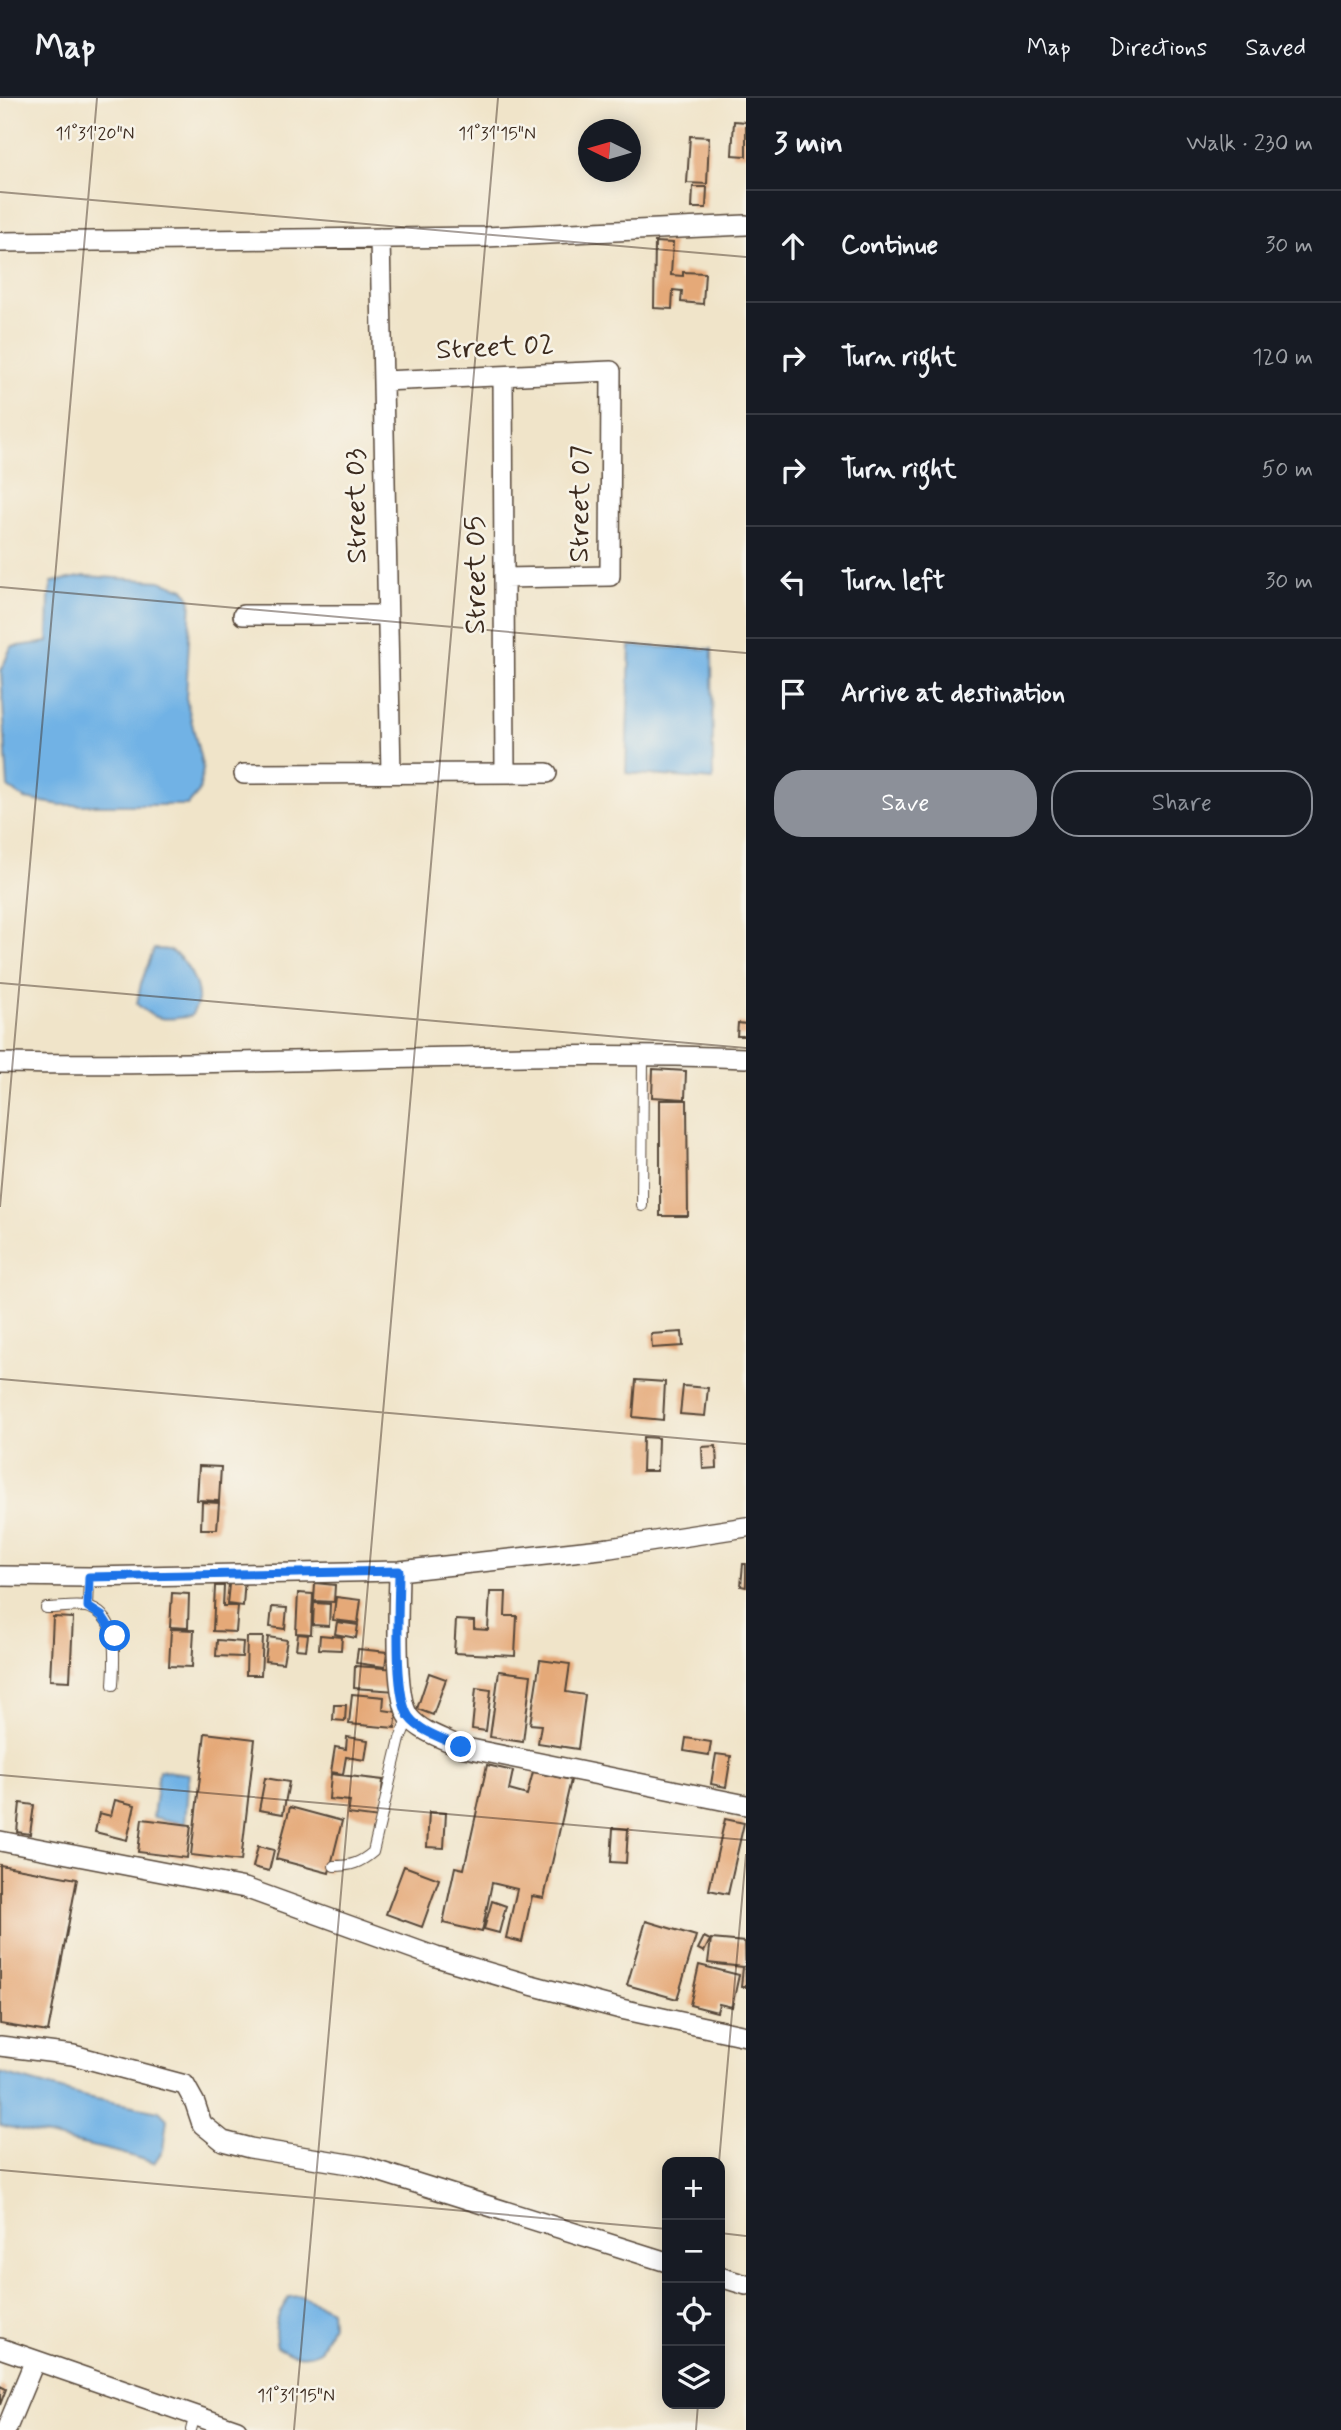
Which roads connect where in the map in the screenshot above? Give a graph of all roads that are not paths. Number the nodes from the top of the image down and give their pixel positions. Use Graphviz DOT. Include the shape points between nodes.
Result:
graph roads {
  1 [pos="746,225"];
  2 [pos="380,238"];
  3 [pos="0,242"];
  4 [pos="611,371"];
  5 [pos="503,376"];
  6 [pos="383,381"];
  7 [pos="504,578"];
  8 [pos="243,615"];
  9 [pos="387,615"];
  10 [pos="391,773"];
  11 [pos="505,773"];
  12 [pos="547,773"];
  13 [pos="244,774"];
  14 [pos="643,1056"];
  15 [pos="746,1058"];
  16 [pos="0,1063"];
  17 [pos="642,1206"];
  18 [pos="746,1527"];
  19 [pos="399,1571"];
  20 [pos="0,1576"];
  21 [pos="89,1577"];
  22 [pos="88,1607"];
  23 [pos="46,1608"];
  24 [pos="113,1685"];
  25 [pos="409,1717"];
  26 [pos="746,1805"];
  27 [pos="0,1841"];
  28 [pos="334,1866"];
  29 [pos="746,2036"];
  30 [pos="0,2046"];
  31 [pos="662,2260"];
  32 [pos="725,2279"];
  33 [pos="746,2285"];
  34 [pos="0,2348"];
  35 [pos="35,2360"];
  36 [pos="193,2423"];
  37 [pos="6,2430"];
  38 [pos="237,2430"];
  1 -- 2 [label="street"];
  2 -- 3 [label="street"];
  2 -- 6 [label="street, Street 03"];
  4 -- 5 [label="street, Street 02"];
  4 -- 7 [label="street, Street 07" via="610,576"];
  5 -- 6 [label="street, Street 02"];
  5 -- 7 [label="street, Street 05"];
  6 -- 9 [label="street, Street 03"];
  7 -- 11 [label="street, Street 05"];
  8 -- 9 [label="street"];
  9 -- 10 [label="street, Street 03"];
  10 -- 11 [label="street"];
  10 -- 13 [label="street"];
  11 -- 12 [label="street"];
  14 -- 15 [label="street"];
  14 -- 16 [label="street"];
  14 -- 17 [label="lane"];
  18 -- 19 [label="street" via="610,1548"];
  19 -- 21 [label="street"];
  19 -- 25 [label="street" via="400,1692"];
  20 -- 21 [label="street"];
  21 -- 22 [label="lane"];
  22 -- 23 [label="lane"];
  22 -- 24 [label="lane" via="102,1616 115,1636"];
  25 -- 26 [label="street" via="461,1747"];
  25 -- 28 [label="lane" via="373,1852 362,1861"];
  27 -- 29 [label="street" via="245,1888 531,1986"];
  30 -- 31 [label="street" via="73,2055 185,2085 202,2124 223,2141 362,2166"];
  32 -- 33 [label="street"];
  34 -- 35 [label="street"];
  35 -- 36 [label="street"];
  35 -- 37 [label="street"];
  36 -- 38 [label="street"];
}
